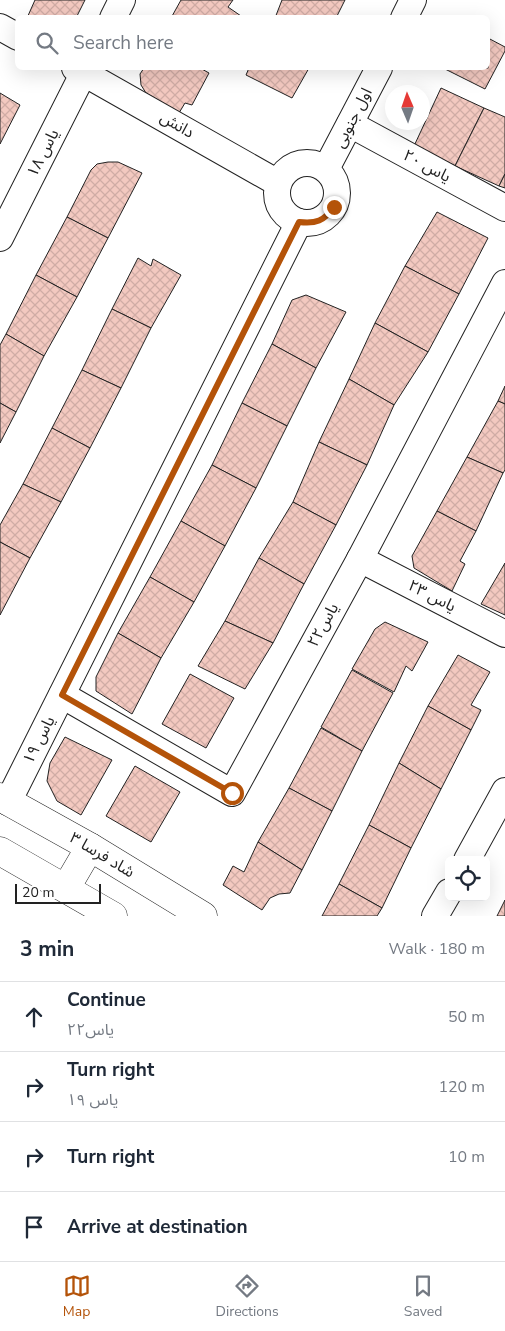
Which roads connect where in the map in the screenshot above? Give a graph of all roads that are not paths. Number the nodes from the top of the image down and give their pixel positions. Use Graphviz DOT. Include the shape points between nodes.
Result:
graph roads {
  1 [pos="122,0"];
  2 [pos="413,0"];
  3 [pos="114,15"];
  4 [pos="406,15"];
  5 [pos="0,27"];
  6 [pos="15,35"];
  7 [pos="82,70"];
  8 [pos="84,70"];
  9 [pos="378,70"];
  10 [pos="350,124"];
  11 [pos="326,168"];
  12 [pos="278,183"];
  13 [pos="505,208"];
  14 [pos="299,222"];
  15 [pos="0,238"];
  16 [pos="505,283"];
  17 [pos="360,559"];
  18 [pos="505,634"];
  19 [pos="62,695"];
  20 [pos="505,791"];
  21 [pos="4,800"];
  22 [pos="90,847"];
  23 [pos="0,851"];
  24 [pos="469,856"];
  25 [pos="66,888"];
  26 [pos="445,899"];
  27 [pos="113,916"];
  28 [pos="203,916"];
  29 [pos="435,916"];
  1 -- 3 [label="street"];
  2 -- 4 [label="street"];
  5 -- 6 [label="street"];
  7 -- 15 [label="street, یاس ۱۸"];
  8 -- 12 [label="street, دانش"];
  9 -- 10 [label="street, اول جنوبی"];
  10 -- 11 [label="street, اول جنوبی"];
  10 -- 13 [label="street, یاس ۲۰"];
  11 -- 12 [label="street" via="308,162 299,163 290,167"];
  11 -- 14 [label="street" via="337,186 334,207 320,221"];
  12 -- 14 [label="street" via="276,192 280,206 290,218"];
  14 -- 19 [label="street, یاس ۱۹"];
  16 -- 17 [label="street, یاس۲۲"];
  17 -- 18 [label="street, یاس ۲۳"];
  17 -- 19 [label="street, یاس۲۲" via="232,793"];
  19 -- 21 [label="street, یاس ۱۹"];
  20 -- 24 [label="street"];
  21 -- 22 [label="street, شاد فرسا ۳"];
  22 -- 25 [label="street"];
  22 -- 28 [label="street, شاد فرسا ۳"];
  23 -- 25 [label="street"];
  25 -- 27 [label="street"];
  26 -- 29 [label="street"];
}
